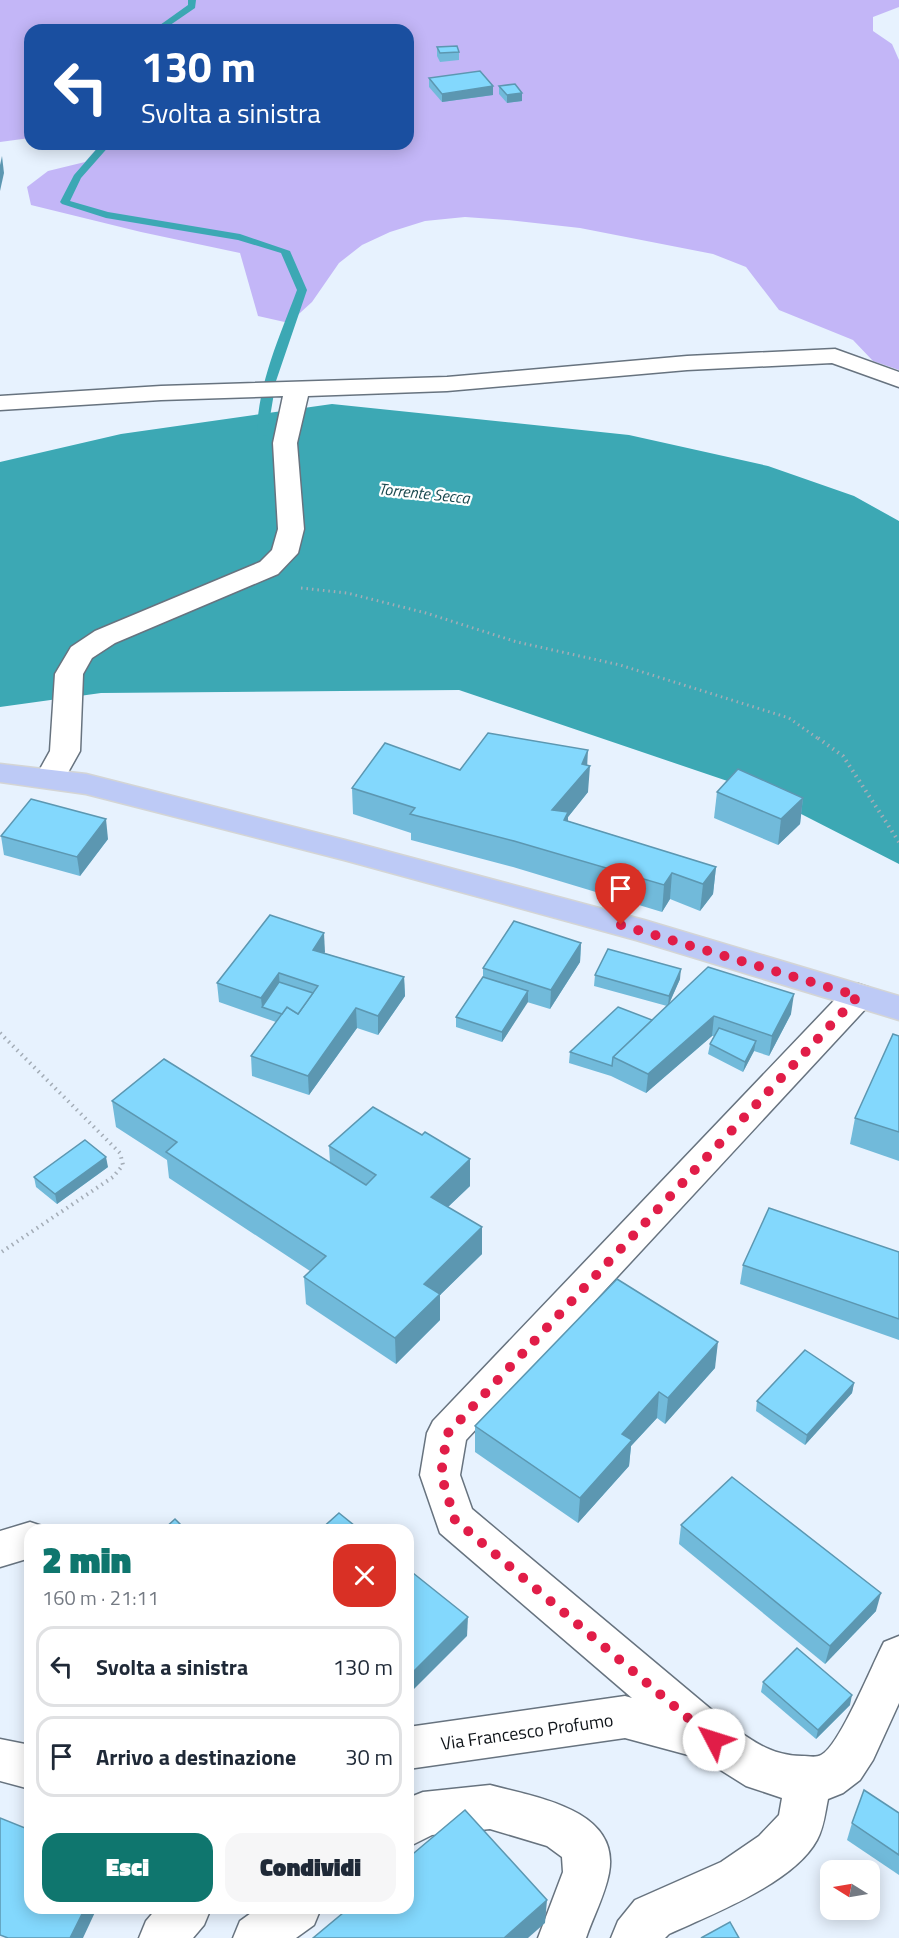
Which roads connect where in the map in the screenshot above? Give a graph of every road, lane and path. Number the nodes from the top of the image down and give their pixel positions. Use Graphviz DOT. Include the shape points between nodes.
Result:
graph roads {
  1 [pos="899,380"];
  2 [pos="296,389"];
  3 [pos="0,403"];
  4 [pos="238,581"];
  5 [pos="0,773"];
  6 [pos="50,778"];
  7 [pos="899,842"];
  8 [pos="858,996"];
  9 [pos="899,1008"];
  10 [pos="0,1033"];
  11 [pos="0,1253"];
  12 [pos="24,1542"];
  13 [pos="0,1549"];
  14 [pos="899,1656"];
  15 [pos="714,1740"];
  16 [pos="414,1747"];
  17 [pos="0,1760"];
  18 [pos="24,1766"];
  19 [pos="809,1779"];
  20 [pos="416,1820"];
  21 [pos="289,1914"];
  22 [pos="257,1938"];
  23 [pos="562,1938"];
  24 [pos="635,1938"];
  1 -- 2 [label="street" via="835,356 687,363 447,384"];
  2 -- 3 [label="street"];
  2 -- 4 [label="street" via="285,443 291,529 285,553 269,568"];
  4 -- 6 [label="street" via="105,637 81,653 69,674 65,751"];
  4 -- 7 [label="path" via="347,593 517,642 620,665 789,718 843,756"];
  5 -- 6 [label="main road"];
  6 -- 8 [label="main road" via="345,850 644,931"];
  8 -- 9 [label="main road"];
  8 -- 15 [label="street, Via Francesco Profumo" via="447,1434 441,1475 455,1520"];
  10 -- 11 [label="path" via="120,1153 123,1166 113,1177"];
  12 -- 13 [label="street"];
  14 -- 19 [label="street, Via Francesco Profumo" via="844,1766 827,1778"];
  15 -- 16 [label="street, Via Francesco Profumo" via="625,1718"];
  15 -- 19 [label="street, Via Francesco Profumo" via="762,1771"];
  17 -- 18 [label="street"];
  19 -- 24 [label="street" via="800,1826 775,1852 738,1878 652,1917"];
  20 -- 23 [label="street" via="490,1807 560,1827 584,1846 586,1872"];
  21 -- 22 [label="street"];
}
